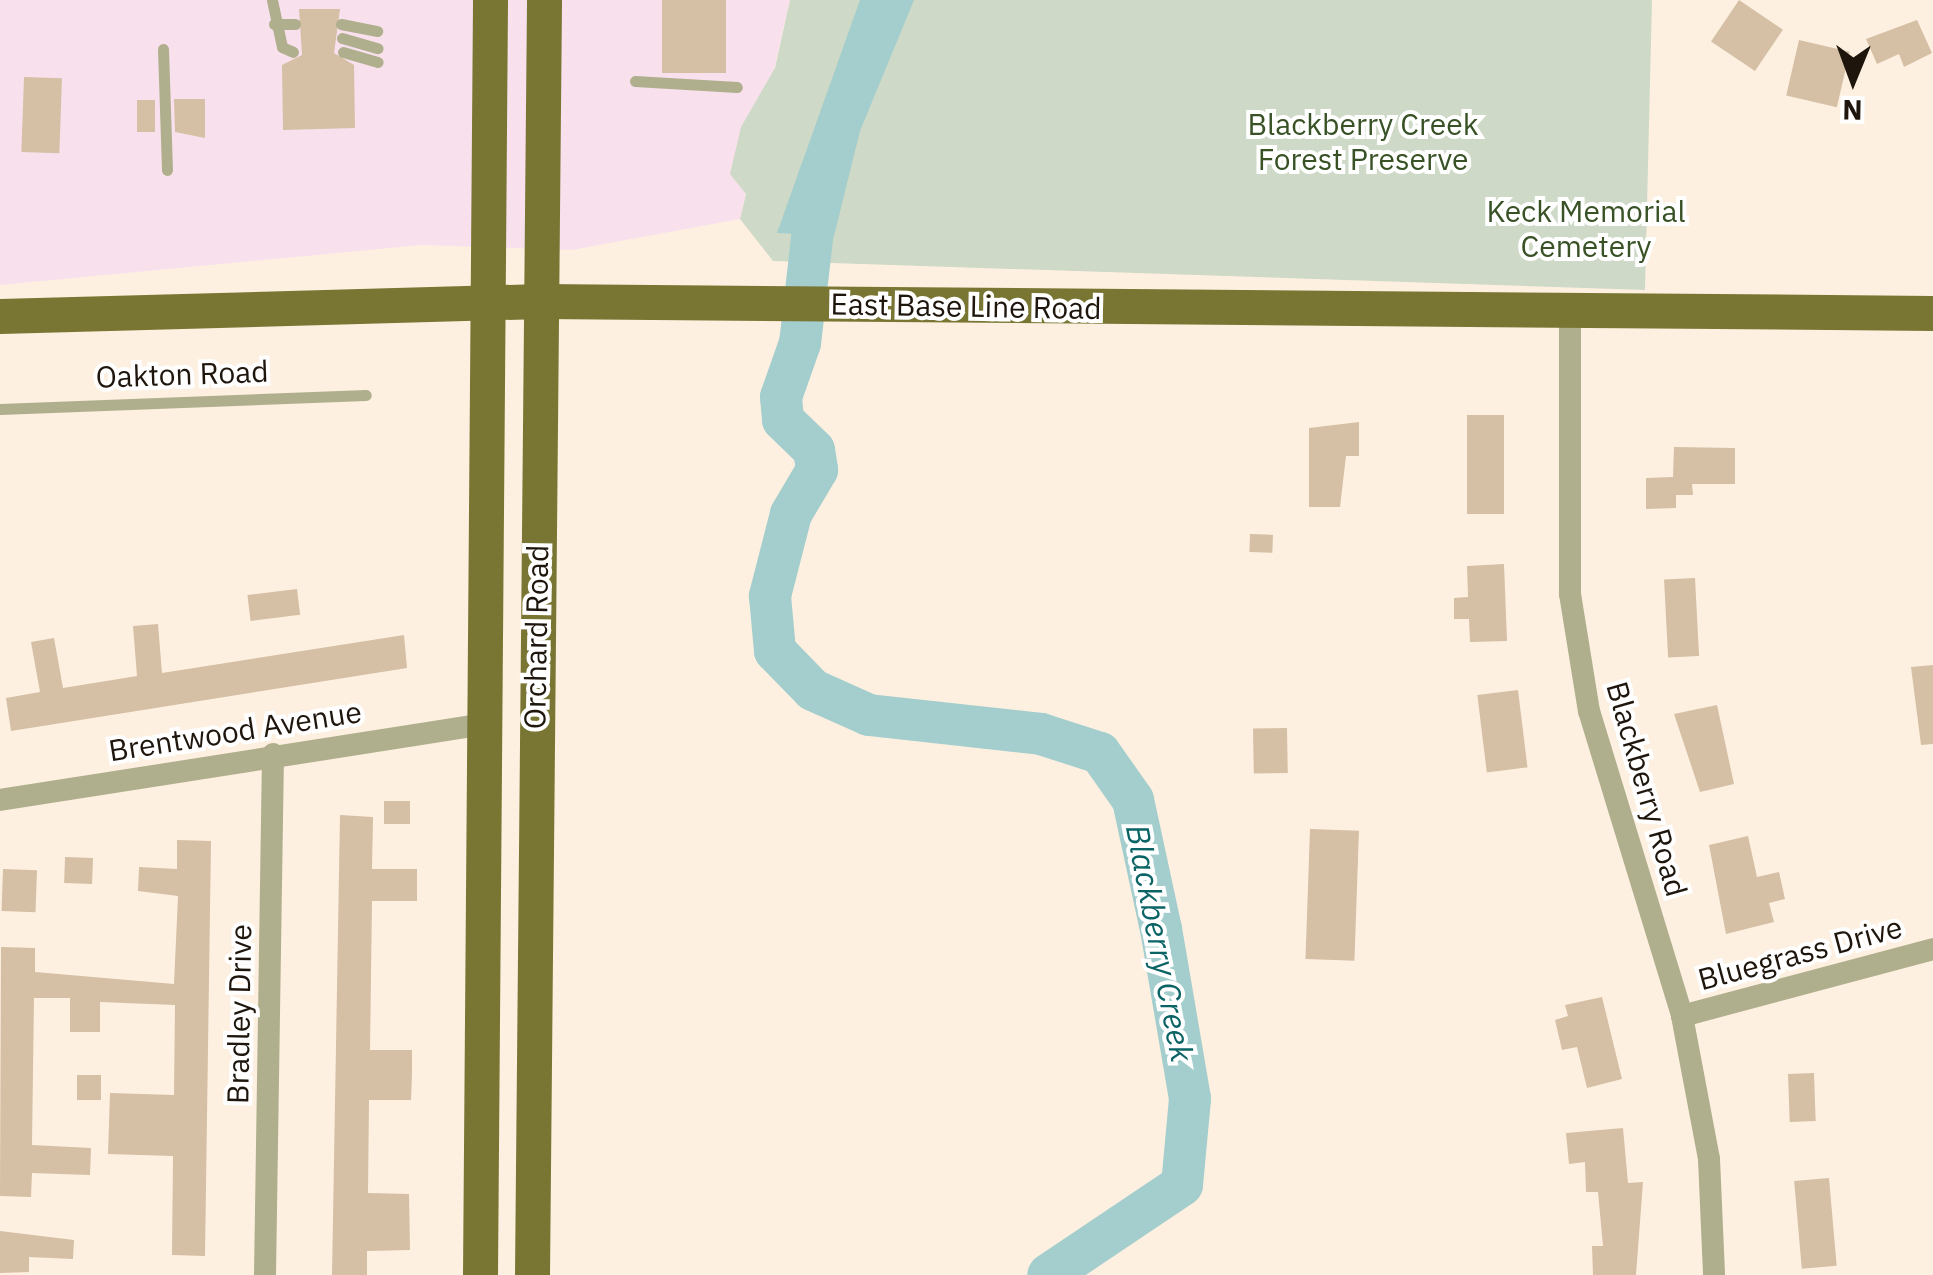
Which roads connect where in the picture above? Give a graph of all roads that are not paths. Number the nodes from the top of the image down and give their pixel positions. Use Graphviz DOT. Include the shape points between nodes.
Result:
graph roads {
  1 [pos="272,0"];
  2 [pos="490,0"];
  3 [pos="544,0"];
  4 [pos="295,24"];
  5 [pos="276,30"];
  6 [pos="377,31"];
  7 [pos="294,46"];
  8 [pos="163,48"];
  9 [pos="344,52"];
  10 [pos="635,80"];
  11 [pos="737,87"];
  12 [pos="167,170"];
  13 [pos="485,301"];
  14 [pos="542,301"];
  15 [pos="1570,313"];
  16 [pos="1933,314"];
  17 [pos="0,316"];
  18 [pos="366,395"];
  19 [pos="0,409"];
  20 [pos="479,725"];
  21 [pos="273,754"];
  22 [pos="0,800"];
  23 [pos="1933,949"];
  24 [pos="1682,1016"];
  25 [pos="266,1275"];
  26 [pos="480,1275"];
  27 [pos="532,1275"];
  28 [pos="1714,1275"];
  1 -- 5 [label="lane"];
  2 -- 13 [label="main road, Orchard Road"];
  3 -- 14 [label="main road, Orchard Road"];
  4 -- 5 [label="lane"];
  5 -- 7 [label="lane"];
  6 -- 9 [label="lane" via="342,31 378,55"];
  8 -- 12 [label="lane"];
  10 -- 11 [label="lane"];
  13 -- 14 [label="main road, East Base Line Road"];
  13 -- 17 [label="main road, East Base Line Road"];
  13 -- 20 [label="main road, Orchard Road"];
  14 -- 15 [label="main road, East Base Line Road"];
  14 -- 27 [label="main road, Orchard Road"];
  15 -- 16 [label="main road, East Base Line Road"];
  15 -- 24 [label="street, Blackberry Road" via="1570,594 1589,711"];
  18 -- 19 [label="lane, Oakton Road"];
  20 -- 21 [label="street, Brentwood Avenue"];
  20 -- 26 [label="main road, Orchard Road"];
  21 -- 22 [label="street, Brentwood Avenue"];
  21 -- 25 [label="street, Bradley Drive"];
  23 -- 24 [label="street, Bluegrass Drive"];
  24 -- 28 [label="street, Blackberry Road" via="1709,1159"];
}
